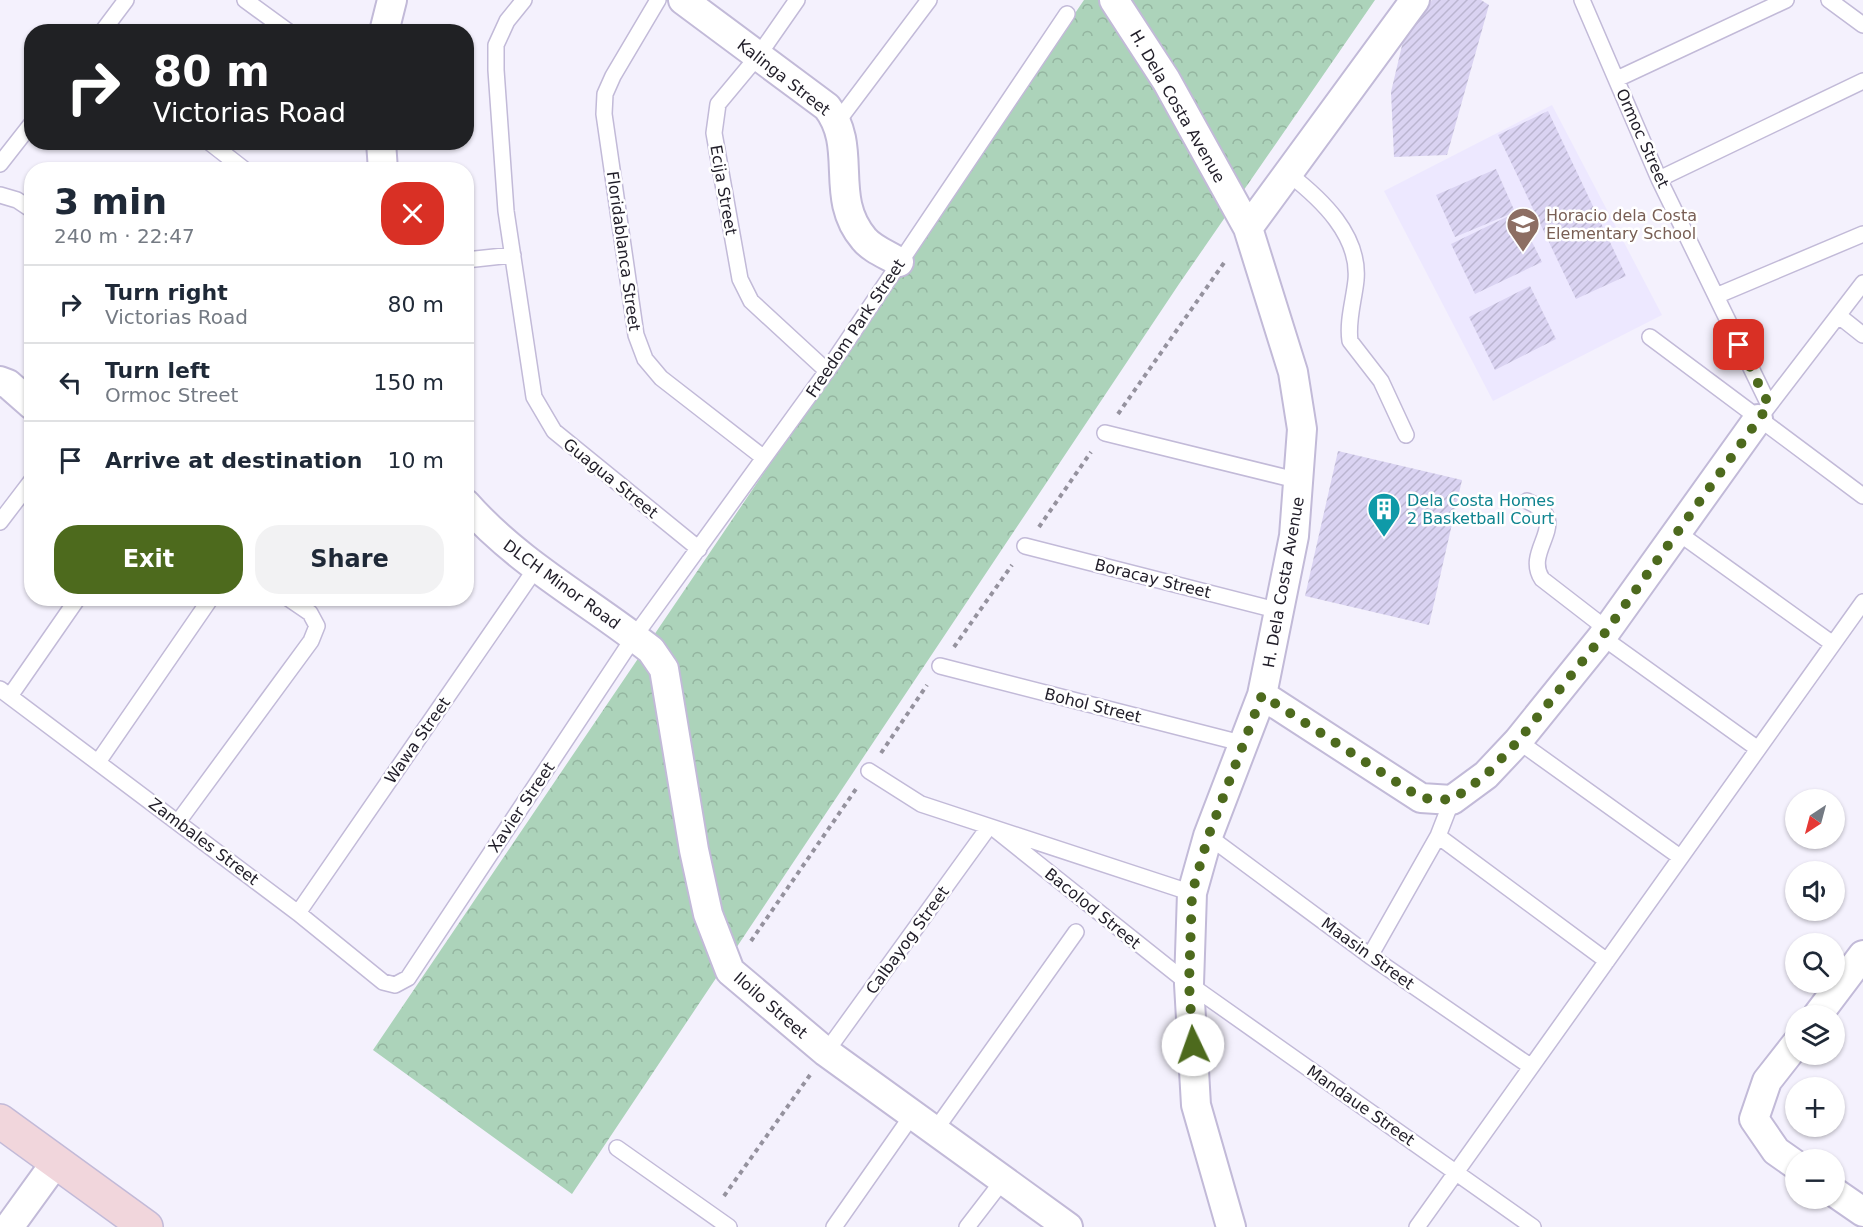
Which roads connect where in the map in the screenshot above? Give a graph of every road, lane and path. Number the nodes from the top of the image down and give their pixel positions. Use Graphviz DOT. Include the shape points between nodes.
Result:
graph roads {
  1 [pos="126,0"];
  2 [pos="245,0"];
  3 [pos="392,0"];
  4 [pos="524,0"];
  5 [pos="658,0"];
  6 [pos="683,0"];
  7 [pos="797,0"];
  8 [pos="929,0"];
  9 [pos="1114,0"];
  10 [pos="1415,0"];
  11 [pos="1582,0"];
  12 [pos="1786,0"];
  13 [pos="1829,0"];
  14 [pos="1067,14"];
  15 [pos="108,24"];
  16 [pos="278,24"];
  17 [pos="386,24"];
  18 [pos="1863,25"];
  19 [pos="758,56"];
  20 [pos="1617,79"];
  21 [pos="1863,81"];
  22 [pos="838,121"];
  23 [pos="24,133"];
  24 [pos="219,150"];
  25 [pos="234,162"];
  26 [pos="0,164"];
  27 [pos="1289,174"];
  28 [pos="1659,178"];
  29 [pos="0,195"];
  30 [pos="24,204"];
  31 [pos="1248,228"];
  32 [pos="1863,234"];
  33 [pos="513,255"];
  34 [pos="474,259"];
  35 [pos="899,262"];
  36 [pos="1863,283"];
  37 [pos="1716,296"];
  38 [pos="1839,316"];
  39 [pos="1863,334"];
  40 [pos="1650,337"];
  41 [pos="827,371"];
  42 [pos="0,381"];
  43 [pos="24,398"];
  44 [pos="1764,412"];
  45 [pos="1105,433"];
  46 [pos="1406,435"];
  47 [pos="764,459"];
  48 [pos="1300,481"];
  49 [pos="24,490"];
  50 [pos="1863,496"];
  51 [pos="1527,501"];
  52 [pos="474,513"];
  53 [pos="0,522"];
  54 [pos="1677,532"];
  55 [pos="1025,546"];
  56 [pos="699,549"];
  57 [pos="536,568"];
  58 [pos="1863,602"];
  59 [pos="72,606"];
  60 [pos="206,606"];
  61 [pos="300,606"];
  62 [pos="1280,611"];
  63 [pos="1605,633"];
  64 [pos="634,637"];
  65 [pos="1833,644"];
  66 [pos="940,666"];
  67 [pos="5,692"];
  68 [pos="1262,695"];
  69 [pos="1518,741"];
  70 [pos="1245,744"];
  71 [pos="1758,749"];
  72 [pos="98,762"];
  73 [pos="869,771"];
  74 [pos="1452,800"];
  75 [pos="178,822"];
  76 [pos="993,830"];
  77 [pos="1438,836"];
  78 [pos="1208,837"];
  79 [pos="1680,857"];
  80 [pos="1192,893"];
  81 [pos="298,913"];
  82 [pos="1076,932"];
  83 [pos="1863,955"];
  84 [pos="1370,956"];
  85 [pos="1607,961"];
  86 [pos="730,971"];
  87 [pos="408,978"];
  88 [pos="1189,984"];
  89 [pos="1825,1005"];
  90 [pos="826,1052"];
  91 [pos="1785,1058"];
  92 [pos="1530,1066"];
  93 [pos="912,1114"];
  94 [pos="0,1121"];
  95 [pos="936,1130"];
  96 [pos="617,1148"];
  97 [pos="1785,1157"];
  98 [pos="56,1161"];
  99 [pos="1455,1171"];
  100 [pos="1004,1179"];
  101 [pos="1845,1200"];
  102 [pos="1863,1212"];
  103 [pos="711,1214"];
  104 [pos="9,1227"];
  105 [pos="146,1227"];
  106 [pos="729,1227"];
  107 [pos="834,1227"];
  108 [pos="967,1227"];
  109 [pos="1068,1227"];
  110 [pos="1231,1227"];
  111 [pos="1417,1227"];
  112 [pos="1533,1227"];
  1 -- 15 [label="lane"];
  2 -- 16 [label="lane"];
  3 -- 17 [label="street"];
  4 -- 33 [label="lane, Guagua Street" via="507,21 496,45 506,211"];
  5 -- 47 [label="lane, Floridablanca Street" via="605,94 604,114 636,335 645,359 661,378"];
  6 -- 19 [label="street, Kalinga Street"];
  7 -- 19 [label="lane, Ecija Street"];
  8 -- 22 [label="lane"];
  9 -- 31 [label="street, H. Dela Costa Avenue" via="1167,80"];
  10 -- 27 [label="street"];
  11 -- 20 [label="lane, Ormoc Street"];
  12 -- 20 [label="lane"];
  13 -- 18 [label="lane"];
  14 -- 35 [label="lane, Freedom Park Street"];
  19 -- 22 [label="street, Kalinga Street" via="827,107"];
  19 -- 41 [label="lane, Ecija Street" via="718,104 715,117 714,133 740,279 751,301"];
  20 -- 28 [label="lane, Ormoc Street"];
  21 -- 28 [label="lane"];
  22 -- 35 [label="street, Kalinga Street" via="848,216 865,241"];
  23 -- 26 [label="lane"];
  24 -- 25 [label="lane"];
  27 -- 31 [label="street"];
  27 -- 46 [label="lane" via="1333,214 1347,238 1356,277 1350,340 1386,390"];
  28 -- 37 [label="lane, Ormoc Street"];
  29 -- 30 [label="lane"];
  31 -- 45 [label="path"];
  31 -- 48 [label="street, H. Dela Costa Avenue" via="1293,372 1302,429"];
  32 -- 37 [label="lane"];
  33 -- 34 [label="lane"];
  33 -- 56 [label="lane, Guagua Street" via="534,397 554,431"];
  35 -- 41 [label="lane, Freedom Park Street"];
  36 -- 38 [label="lane"];
  37 -- 44 [label="lane, Ormoc Street"];
  38 -- 39 [label="lane"];
  38 -- 44 [label="lane"];
  40 -- 44 [label="lane"];
  41 -- 47 [label="lane, Freedom Park Street"];
  42 -- 43 [label="street"];
  44 -- 50 [label="lane"];
  44 -- 54 [label="street"];
  45 -- 48 [label="lane"];
  45 -- 55 [label="path"];
  47 -- 56 [label="lane, Freedom Park Street"];
  48 -- 62 [label="street, H. Dela Costa Avenue"];
  49 -- 53 [label="lane"];
  51 -- 63 [label="lane" via="1541,507 1547,515 1548,530 1535,569"];
  52 -- 57 [label="street, DLCH Minor Road"];
  54 -- 63 [label="street"];
  54 -- 65 [label="lane"];
  55 -- 62 [label="lane, Boracay Street"];
  55 -- 66 [label="path"];
  56 -- 64 [label="lane, Freedom Park Street"];
  57 -- 64 [label="street, DLCH Minor Road"];
  57 -- 81 [label="lane, Wawa Street"];
  58 -- 65 [label="lane"];
  59 -- 67 [label="lane"];
  60 -- 72 [label="lane"];
  61 -- 75 [label="lane" via="310,613 317,626 311,640"];
  62 -- 68 [label="street, H. Dela Costa Avenue"];
  63 -- 69 [label="street"];
  63 -- 71 [label="lane"];
  64 -- 86 [label="street, Iloilo Street" via="651,650 664,669 706,904"];
  64 -- 87 [label="lane, Xavier Street"];
  65 -- 71 [label="lane"];
  66 -- 70 [label="lane, Bohol Street"];
  66 -- 73 [label="path"];
  67 -- 72 [label="lane, Zambales Street"];
  68 -- 70 [label="street, H. Dela Costa Avenue"];
  68 -- 74 [label="street" via="1421,798"];
  69 -- 74 [label="street" via="1486,775"];
  69 -- 79 [label="lane"];
  70 -- 78 [label="street, H. Dela Costa Avenue"];
  71 -- 79 [label="lane"];
  72 -- 75 [label="lane, Zambales Street"];
  73 -- 76 [label="lane, Bacolod Street" via="921,804"];
  73 -- 86 [label="path"];
  74 -- 77 [label="lane"];
  75 -- 81 [label="lane, Zambales Street"];
  76 -- 80 [label="lane, Bacolod Street"];
  76 -- 88 [label="lane, Bacolod Street"];
  76 -- 90 [label="lane, Calbayog Street"];
  77 -- 84 [label="lane"];
  77 -- 85 [label="lane"];
  78 -- 80 [label="street, H. Dela Costa Avenue"];
  78 -- 84 [label="lane, Maasin Street"];
  79 -- 85 [label="lane"];
  80 -- 88 [label="street, H. Dela Costa Avenue"];
  81 -- 87 [label="lane, Zambales Street" via="383,982 395,985"];
  82 -- 95 [label="lane"];
  83 -- 89 [label="street"];
  84 -- 92 [label="lane, Maasin Street"];
  85 -- 92 [label="lane"];
  86 -- 90 [label="street, Iloilo Street"];
  88 -- 99 [label="lane, Mandaue Street"];
  88 -- 110 [label="street, H. Dela Costa Avenue" via="1196,1105"];
  90 -- 93 [label="street, Iloilo Street"];
  90 -- 103 [label="path"];
  91 -- 97 [label="street" via="1767,1081 1754,1119 1776,1151"];
  92 -- 99 [label="lane"];
  93 -- 95 [label="street, Iloilo Street"];
  93 -- 107 [label="lane"];
  94 -- 98 [label="street"];
  95 -- 100 [label="street, Iloilo Street"];
  96 -- 103 [label="lane"];
  98 -- 104 [label="street"];
  98 -- 105 [label="street"];
  99 -- 111 [label="lane"];
  99 -- 112 [label="lane, Mandaue Street"];
  100 -- 108 [label="lane"];
  100 -- 109 [label="street, Iloilo Street"];
  101 -- 102 [label="street"];
  103 -- 106 [label="lane"];
}
